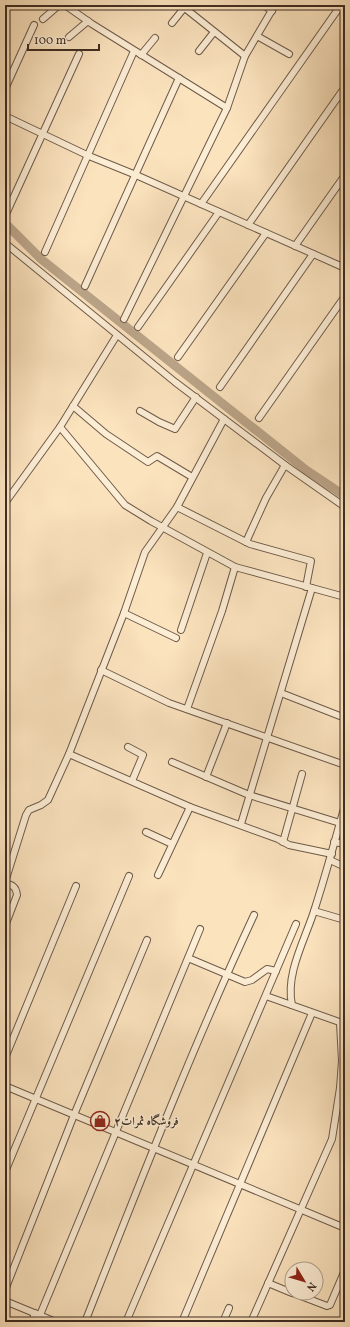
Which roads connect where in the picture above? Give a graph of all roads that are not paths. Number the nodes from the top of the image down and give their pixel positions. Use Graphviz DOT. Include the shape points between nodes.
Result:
graph roads {
  1 [pos="60,5"];
  2 [pos="65,5"];
  3 [pos="264,5"];
  4 [pos="332,5"];
  5 [pos="182,6"];
  6 [pos="273,8"];
  7 [pos="342,9"];
  8 [pos="43,19"];
  9 [pos="88,22"];
  10 [pos="172,23"];
  11 [pos="34,24"];
  12 [pos="214,32"];
  13 [pos="257,36"];
  14 [pos="69,37"];
  15 [pos="155,38"];
  16 [pos="134,51"];
  17 [pos="199,51"];
  18 [pos="79,54"];
  19 [pos="289,54"];
  20 [pos="142,55"];
  21 [pos="245,56"];
  22 [pos="179,78"];
  23 [pos="345,88"];
  24 [pos="5,89"];
  25 [pos="227,108"];
  26 [pos="5,116"];
  27 [pos="42,133"];
  28 [pos="89,156"];
  29 [pos="136,175"];
  30 [pos="345,175"];
  31 [pos="185,197"];
  32 [pos="202,204"];
  33 [pos="219,212"];
  34 [pos="6,214"];
  35 [pos="248,225"];
  36 [pos="266,233"];
  37 [pos="5,243"];
  38 [pos="295,246"];
  39 [pos="45,252"];
  40 [pos="313,254"];
  41 [pos="345,260"];
  42 [pos="343,267"];
  43 [pos="86,286"];
  44 [pos="345,296"];
  45 [pos="124,319"];
  46 [pos="138,327"];
  47 [pos="117,336"];
  48 [pos="178,358"];
  49 [pos="220,387"];
  50 [pos="196,398"];
  51 [pos="73,406"];
  52 [pos="140,411"];
  53 [pos="259,418"];
  54 [pos="224,419"];
  55 [pos="60,427"];
  56 [pos="285,466"];
  57 [pos="192,478"];
  58 [pos="5,503"];
  59 [pos="177,507"];
  60 [pos="345,507"];
  61 [pos="162,527"];
  62 [pos="246,542"];
  63 [pos="207,553"];
  64 [pos="235,567"];
  65 [pos="309,588"];
  66 [pos="345,597"];
  67 [pos="124,613"];
  68 [pos="181,630"];
  69 [pos="176,638"];
  70 [pos="101,670"];
  71 [pos="281,693"];
  72 [pos="187,709"];
  73 [pos="345,718"];
  74 [pos="228,723"];
  75 [pos="268,737"];
  76 [pos="128,747"];
  77 [pos="69,754"];
  78 [pos="172,762"];
  79 [pos="345,765"];
  80 [pos="302,774"];
  81 [pos="206,777"];
  82 [pos="132,781"];
  83 [pos="250,795"];
  84 [pos="345,805"];
  85 [pos="190,807"];
  86 [pos="292,809"];
  87 [pos="340,823"];
  88 [pos="241,824"];
  89 [pos="146,832"];
  90 [pos="283,842"];
  91 [pos="334,842"];
  92 [pos="172,844"];
  93 [pos="345,844"];
  94 [pos="331,857"];
  95 [pos="345,867"];
  96 [pos="158,875"];
  97 [pos="129,876"];
  98 [pos="5,882"];
  99 [pos="76,886"];
  100 [pos="314,911"];
  101 [pos="254,915"];
  102 [pos="345,920"];
  103 [pos="296,924"];
  104 [pos="5,926"];
  105 [pos="200,929"];
  106 [pos="147,940"];
  107 [pos="188,958"];
  108 [pos="276,971"];
  109 [pos="226,975"];
  110 [pos="266,996"];
  111 [pos="292,1005"];
  112 [pos="312,1013"];
  113 [pos="342,1023"];
  114 [pos="5,1058"];
  115 [pos="5,1086"];
  116 [pos="35,1098"];
  117 [pos="74,1115"];
  118 [pos="114,1131"];
  119 [pos="154,1148"];
  120 [pos="194,1164"];
  121 [pos="5,1172"];
  122 [pos="240,1184"];
  123 [pos="301,1210"];
  124 [pos="345,1228"];
  125 [pos="345,1270"];
  126 [pos="268,1283"];
  127 [pos="5,1290"];
  128 [pos="284,1290"];
  129 [pos="5,1301"];
  130 [pos="314,1301"];
  131 [pos="229,1308"];
  132 [pos="37,1314"];
  133 [pos="32,1322"];
  134 [pos="56,1322"];
  135 [pos="85,1322"];
  136 [pos="126,1322"];
  137 [pos="182,1322"];
  138 [pos="223,1322"];
  139 [pos="251,1322"];
  1 -- 8 [label="street"];
  2 -- 9 [label="street"];
  3 -- 6 [label="street"];
  4 -- 7 [label="street"];
  5 -- 10 [label="street"];
  5 -- 12 [label="street"];
  6 -- 13 [label="street"];
  7 -- 32 [label="street"];
  9 -- 14 [label="street"];
  9 -- 16 [label="street"];
  11 -- 24 [label="street"];
  12 -- 17 [label="street"];
  12 -- 21 [label="street"];
  13 -- 19 [label="street"];
  13 -- 21 [label="street"];
  15 -- 20 [label="street"];
  16 -- 20 [label="street"];
  16 -- 28 [label="street"];
  18 -- 27 [label="street"];
  20 -- 22 [label="street"];
  21 -- 25 [label="street"];
  22 -- 25 [label="street"];
  22 -- 29 [label="street"];
  23 -- 35 [label="street"];
  25 -- 31 [label="street"];
  26 -- 27 [label="street"];
  27 -- 28 [label="street"];
  27 -- 34 [label="street"];
  28 -- 29 [label="street"];
  28 -- 39 [label="street"];
  29 -- 31 [label="street"];
  29 -- 43 [label="street"];
  30 -- 38 [label="street"];
  31 -- 32 [label="street"];
  31 -- 45 [label="street"];
  32 -- 33 [label="street"];
  33 -- 35 [label="street"];
  33 -- 46 [label="street"];
  35 -- 36 [label="street"];
  36 -- 38 [label="street"];
  36 -- 48 [label="street"];
  37 -- 47 [label="street"];
  38 -- 40 [label="street"];
  40 -- 42 [label="street"];
  40 -- 49 [label="street"];
  41 -- 42 [label="street"];
  44 -- 53 [label="street"];
  47 -- 50 [label="street"];
  47 -- 51 [label="street"];
  50 -- 52 [label="street" via="175,429"];
  50 -- 54 [label="street"];
  51 -- 55 [label="street"];
  51 -- 57 [label="street" via="106,434 148,462 158,456"];
  54 -- 56 [label="street"];
  54 -- 57 [label="street"];
  55 -- 58 [label="street"];
  55 -- 61 [label="street" via="125,505"];
  56 -- 60 [label="street"];
  56 -- 62 [label="street" via="266,498"];
  57 -- 59 [label="street"];
  59 -- 61 [label="street"];
  59 -- 62 [label="street"];
  61 -- 63 [label="street"];
  61 -- 67 [label="street" via="145,552"];
  62 -- 65 [label="street" via="311,561"];
  63 -- 64 [label="street"];
  63 -- 68 [label="street"];
  64 -- 65 [label="street"];
  64 -- 72 [label="street"];
  65 -- 66 [label="street"];
  65 -- 71 [label="street"];
  67 -- 69 [label="street"];
  67 -- 70 [label="street"];
  70 -- 72 [label="street"];
  70 -- 77 [label="street"];
  71 -- 73 [label="street"];
  71 -- 75 [label="street"];
  72 -- 74 [label="street"];
  74 -- 75 [label="street"];
  74 -- 81 [label="street"];
  75 -- 79 [label="street"];
  75 -- 83 [label="street"];
  76 -- 82 [label="street" via="143,755"];
  77 -- 82 [label="street"];
  77 -- 98 [label="street" via="48,800 41,806 29,810 26,815"];
  78 -- 81 [label="street"];
  80 -- 86 [label="street"];
  81 -- 83 [label="street"];
  82 -- 85 [label="street"];
  83 -- 86 [label="street"];
  83 -- 88 [label="street"];
  84 -- 87 [label="street"];
  85 -- 88 [label="street"];
  85 -- 92 [label="street"];
  86 -- 87 [label="street"];
  86 -- 90 [label="street"];
  87 -- 91 [label="street"];
  88 -- 90 [label="street"];
  89 -- 92 [label="street"];
  90 -- 94 [label="street"];
  91 -- 93 [label="street"];
  91 -- 94 [label="street"];
  92 -- 96 [label="street"];
  94 -- 95 [label="street"];
  94 -- 100 [label="street"];
  97 -- 116 [label="street"];
  98 -- 104 [label="street" via="13,886 17,895"];
  99 -- 114 [label="street"];
  100 -- 102 [label="street"];
  100 -- 111 [label="street" via="291,979"];
  101 -- 109 [label="street"];
  103 -- 108 [label="street"];
  105 -- 107 [label="street"];
  106 -- 117 [label="street"];
  107 -- 109 [label="street"];
  107 -- 118 [label="street"];
  108 -- 109 [label="street" via="267,969 248,982"];
  108 -- 110 [label="street"];
  109 -- 119 [label="street"];
  110 -- 111 [label="street"];
  110 -- 120 [label="street"];
  111 -- 112 [label="street"];
  112 -- 113 [label="street"];
  112 -- 122 [label="street"];
  113 -- 123 [label="street" via="340,1088 332,1139"];
  115 -- 116 [label="street"];
  116 -- 117 [label="street"];
  116 -- 121 [label="street"];
  117 -- 118 [label="street"];
  117 -- 127 [label="street"];
  118 -- 119 [label="street"];
  118 -- 132 [label="street"];
  119 -- 120 [label="street"];
  119 -- 135 [label="street"];
  120 -- 122 [label="street"];
  120 -- 136 [label="street"];
  122 -- 123 [label="street"];
  122 -- 137 [label="street"];
  123 -- 124 [label="street"];
  123 -- 126 [label="street"];
  125 -- 130 [label="street" via="330,1304 327,1306"];
  126 -- 128 [label="street"];
  126 -- 139 [label="street"];
  129 -- 132 [label="street"];
  131 -- 138 [label="street"];
  132 -- 133 [label="street"];
  132 -- 134 [label="street"];
}
